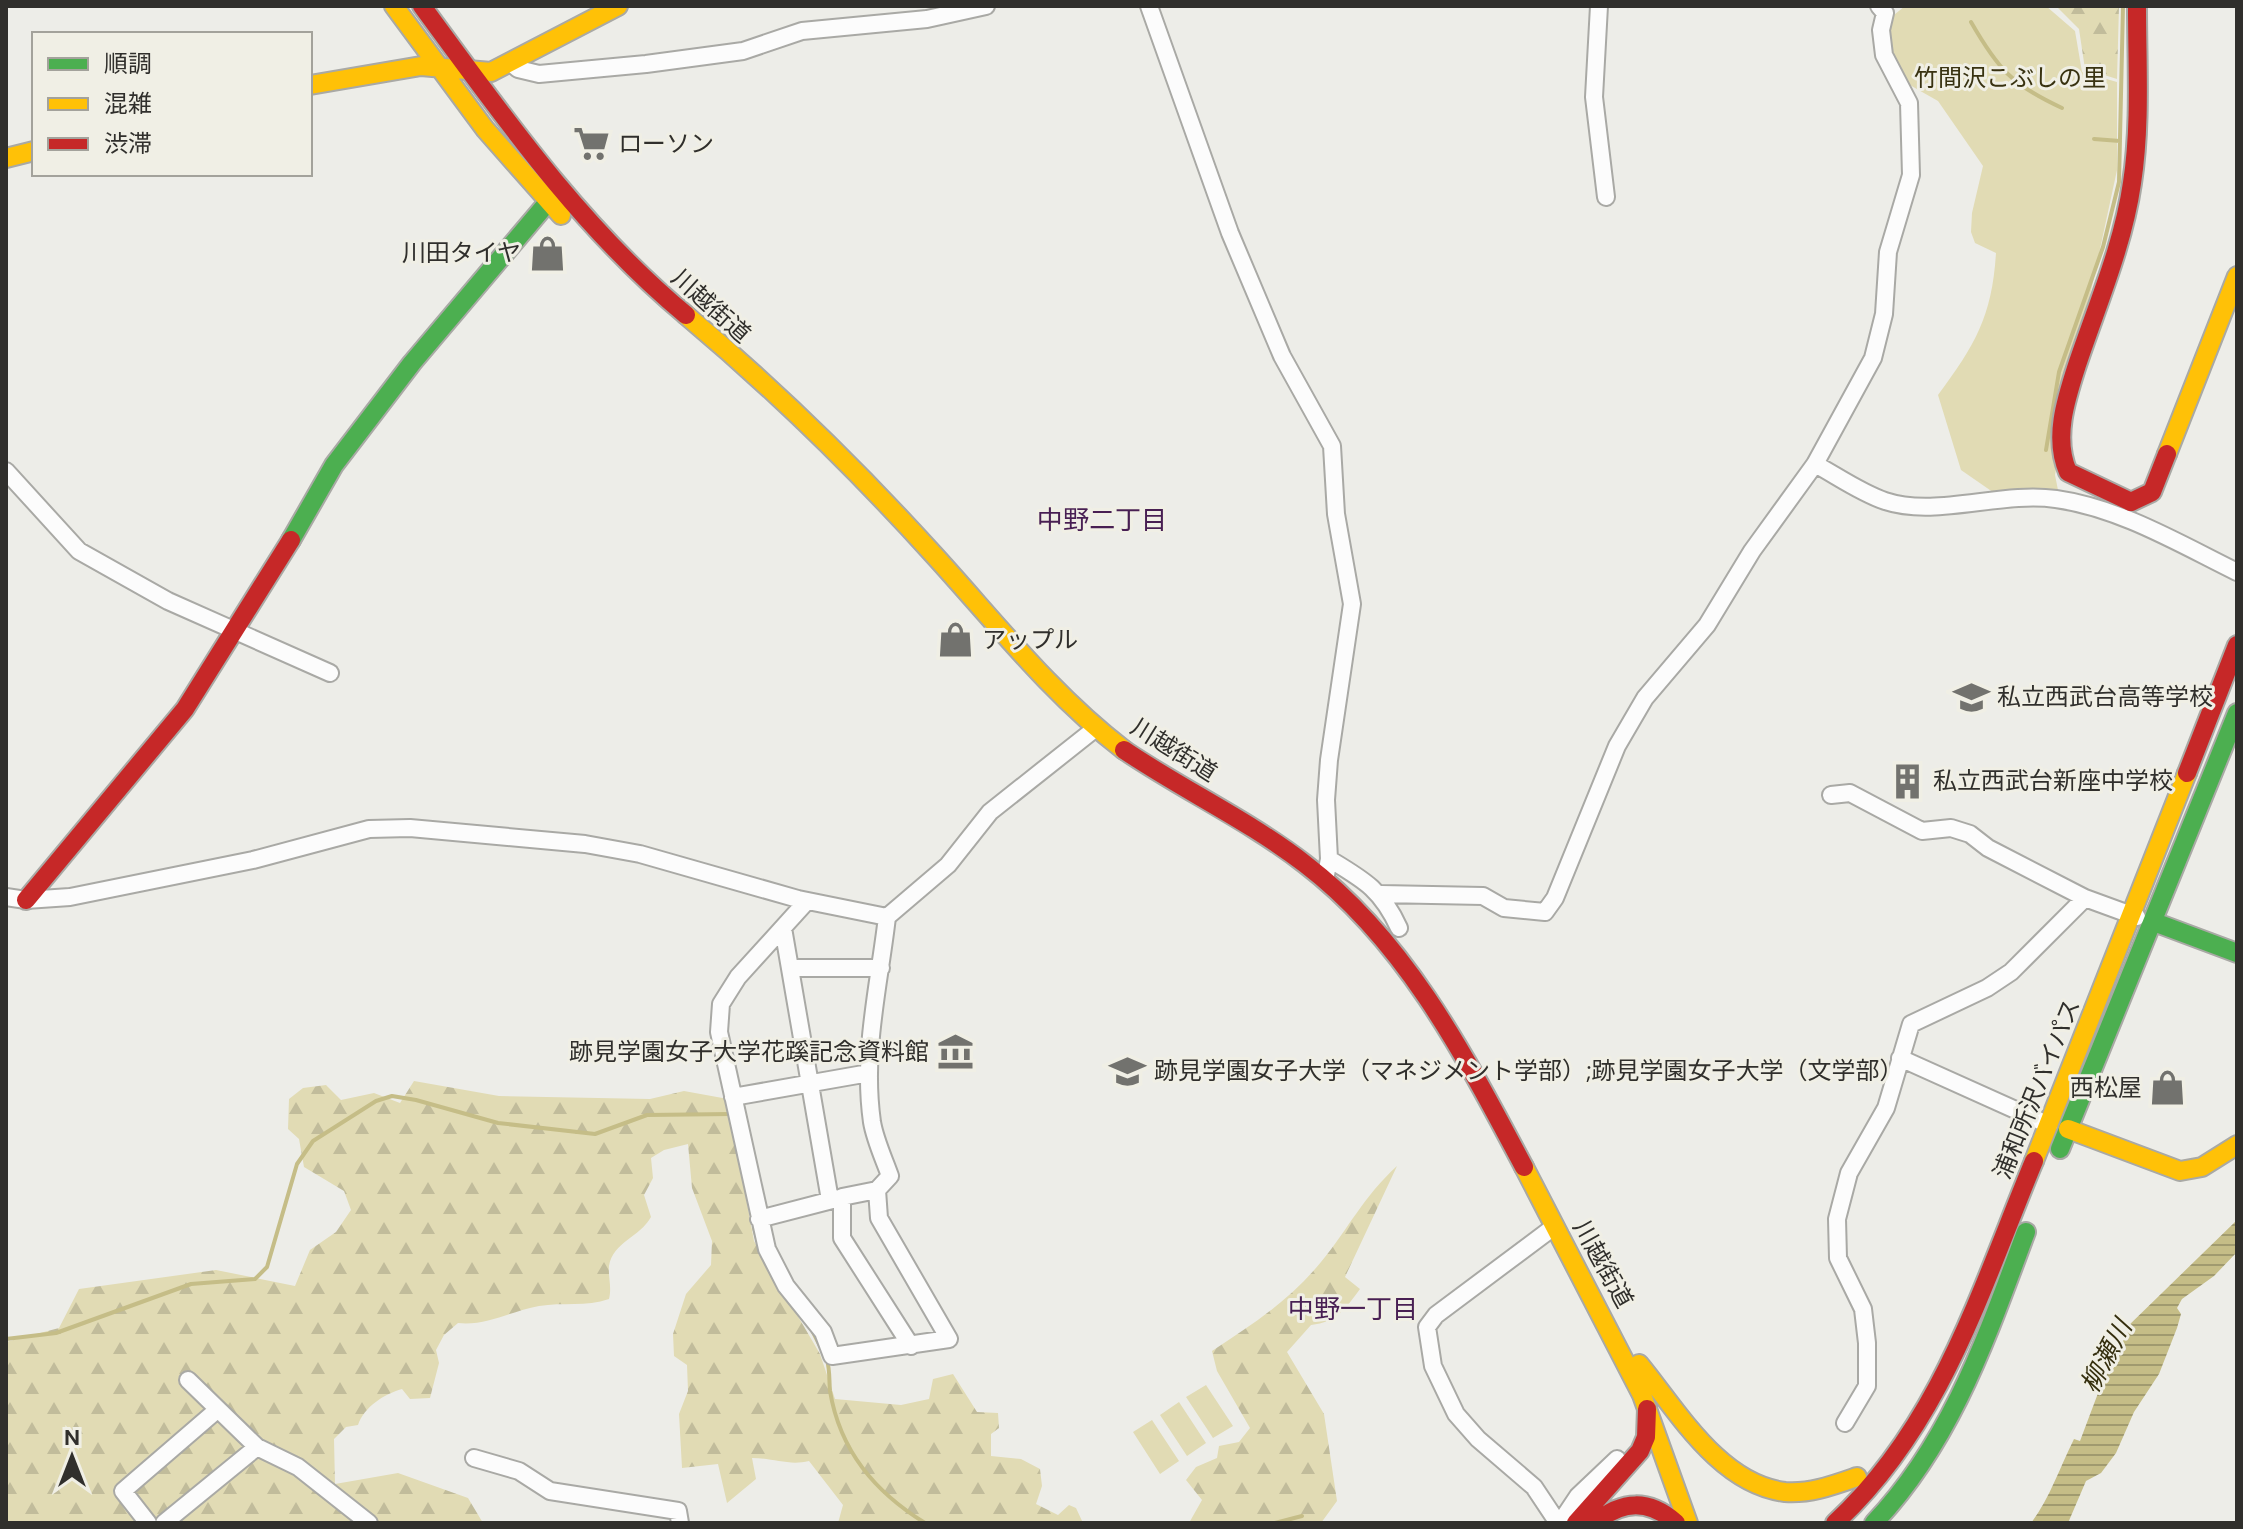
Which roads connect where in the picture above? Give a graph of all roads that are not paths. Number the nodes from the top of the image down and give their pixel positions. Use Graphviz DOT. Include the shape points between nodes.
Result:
graph roads {
  1 [pos="394,6"];
  2 [pos="422,6"];
  3 [pos="618,6"];
  4 [pos="986,6"];
  5 [pos="1149,6"];
  6 [pos="1599,6"];
  7 [pos="1879,6"];
  8 [pos="2137,6"];
  9 [pos="510,62"];
  10 [pos="439,68"];
  11 [pos="469,71"];
  12 [pos="312,85"];
  13 [pos="32,152"];
  14 [pos="6,158"];
  15 [pos="1606,197"];
  16 [pos="548,202"];
  17 [pos="623,259"];
  18 [pos="2237,276"];
  19 [pos="1815,464"];
  20 [pos="6,471"];
  21 [pos="2237,572"];
  22 [pos="236,631"];
  23 [pos="2237,645"];
  24 [pos="330,673"];
  25 [pos="2237,713"];
  26 [pos="1096,728"];
  27 [pos="1831,795"];
  28 [pos="1329,859"];
  29 [pos="1325,880"];
  30 [pos="6,897"];
  31 [pos="1383,897"];
  32 [pos="2085,898"];
  33 [pos="26,900"];
  34 [pos="807,901"];
  35 [pos="6,911"];
  36 [pos="2132,915"];
  37 [pos="887,917"];
  38 [pos="1366,919"];
  39 [pos="2154,922"];
  40 [pos="783,928"];
  41 [pos="1399,928"];
  42 [pos="2237,953"];
  43 [pos="790,968"];
  44 [pos="881,968"];
  45 [pos="1900,1058"];
  46 [pos="869,1073"];
  47 [pos="808,1084"];
  48 [pos="733,1097"];
  49 [pos="2049,1125"];
  50 [pos="2068,1129"];
  51 [pos="2237,1145"];
  52 [pos="877,1190"];
  53 [pos="836,1199"];
  54 [pos="759,1219"];
  55 [pos="1555,1226"];
  56 [pos="2000,1299"];
  57 [pos="1962,1338"];
  58 [pos="1623,1345"];
  59 [pos="911,1346"];
  60 [pos="188,1380"];
  61 [pos="1647,1404"];
  62 [pos="217,1410"];
  63 [pos="1845,1423"];
  64 [pos="257,1447"];
  65 [pos="474,1458"];
  66 [pos="1618,1458"];
  67 [pos="1857,1477"];
  68 [pos="1816,1518"];
  69 [pos="148,1523"];
  70 [pos="164,1523"];
  71 [pos="369,1523"];
  72 [pos="680,1523"];
  73 [pos="1559,1523"];
  74 [pos="1576,1523"];
  75 [pos="1595,1523"];
  76 [pos="1676,1523"];
  77 [pos="1688,1523"];
  78 [pos="1696,1523"];
  79 [pos="1835,1523"];
  80 [pos="1874,1523"];
  81 [pos="1899,1523"];
  1 -- 10 [label="main road, 川越街道"];
  2 -- 11 [label="main road, 川越街道"];
  3 -- 9 [label="main road"];
  4 -- 9 [label="street" via="927,19 802,31 743,51 646,64 539,74"];
  5 -- 28 [label="street" via="1230,233 1282,356 1332,446 1336,514 1352,604 1329,760"];
  6 -- 15 [label="street" via="1594,97"];
  7 -- 19 [label="street" via="1885,13 1884,55 1909,103 1911,175 1888,252 1884,314 1873,358"];
  8 -- 18 [label="main road" via="2132,186 2072,379 2060,447 2068,472 2131,502 2152,492"];
  9 -- 11 [label="main road" via="491,72"];
  10 -- 11 [label="main road"];
  10 -- 12 [label="main road" via="421,66"];
  10 -- 16 [label="main road, 川越街道"];
  11 -- 17 [label="main road, 川越街道"];
  13 -- 14 [label="main road"];
  16 -- 17 [label="main road, 川越街道" via="595,245"];
  16 -- 22 [label="main road" via="334,465"];
  17 -- 26 [label="main road, 川越街道" via="892,511 1019,654"];
  19 -- 21 [label="street" via="1884,501 1907,505 2000,497 2060,500 2106,512"];
  19 -- 31 [label="street" via="1707,625 1645,698 1617,746 1545,912 1504,908 1483,896"];
  20 -- 22 [label="street" via="79,551 168,601"];
  22 -- 24 [label="street"];
  22 -- 33 [label="main road" via="185,709"];
  23 -- 36 [label="main road, 浦和所沢バイパス"];
  25 -- 39 [label="main road, 浦和所沢バイパス"];
  26 -- 29 [label="main road, 川越街道"];
  26 -- 37 [label="street" via="990,812 948,865"];
  27 -- 32 [label="street" via="1850,793 1922,831 1951,828 1970,834"];
  28 -- 29 [label="street"];
  28 -- 31 [label="street"];
  29 -- 38 [label="main road, 川越街道"];
  30 -- 33 [label="street"];
  31 -- 38 [label="street"];
  31 -- 41 [label="street"];
  32 -- 36 [label="street"];
  32 -- 45 [label="street" via="2011,972 1911,1024"];
  33 -- 34 [label="street" via="70,897 253,860 369,829 410,828 640,854"];
  33 -- 35 [label="street"];
  34 -- 37 [label="street"];
  34 -- 40 [label="street"];
  36 -- 39 [label="street"];
  36 -- 49 [label="main road, 浦和所沢バイパス"];
  37 -- 44 [label="street"];
  38 -- 55 [label="main road, 川越街道" via="1445,1026"];
  39 -- 42 [label="main road"];
  39 -- 50 [label="main road, 浦和所沢バイパス"];
  40 -- 43 [label="street"];
  40 -- 48 [label="street" via="721,1004 719,1032"];
  43 -- 44 [label="street"];
  43 -- 47 [label="street"];
  44 -- 46 [label="street" via="870,1019"];
  45 -- 49 [label="street"];
  45 -- 63 [label="street" via="1886,1108 1849,1173 1837,1219 1838,1258 1863,1309 1867,1343 1867,1386"];
  46 -- 47 [label="street"];
  46 -- 52 [label="street" via="872,1125 890,1176"];
  47 -- 48 [label="street"];
  47 -- 53 [label="street"];
  48 -- 54 [label="street"];
  49 -- 57 [label="main road, 浦和所沢バイパス"];
  50 -- 51 [label="main road" via="2180,1171 2202,1167"];
  50 -- 56 [label="main road, 浦和所沢バイパス"];
  52 -- 53 [label="street"];
  52 -- 59 [label="street" via="879,1218 949,1339"];
  53 -- 54 [label="street"];
  53 -- 59 [label="street" via="842,1238"];
  54 -- 59 [label="street" via="786,1286 823,1332 832,1356"];
  55 -- 58 [label="main road, 川越街道"];
  55 -- 73 [label="street" via="1427,1327 1433,1366 1456,1414 1534,1487"];
  56 -- 80 [label="main road, 浦和所沢バイパス" via="1930,1450"];
  56 -- 81 [label="main road" via="1965,1405"];
  57 -- 67 [label="main road" via="1888,1444"];
  57 -- 79 [label="main road, 浦和所沢バイパス" via="1917,1430 1883,1477"];
  58 -- 61 [label="main road, 川越街道"];
  58 -- 67 [label="main road" via="1714,1462 1747,1494 1793,1504 1825,1497"];
  58 -- 78 [label="main road, 川越街道" via="1672,1446"];
  60 -- 62 [label="street"];
  61 -- 74 [label="main road" via="1640,1451"];
  61 -- 77 [label="main road, 川越街道"];
  62 -- 64 [label="street"];
  62 -- 69 [label="street" via="123,1491"];
  64 -- 70 [label="street"];
  64 -- 71 [label="street" via="298,1467"];
  65 -- 72 [label="street" via="519,1471 550,1491 678,1511"];
  66 -- 73 [label="street" via="1578,1496"];
  67 -- 68 [label="main road"];
  75 -- 76 [label="main road" via="1625,1503 1639,1503 1657,1506"];
}
